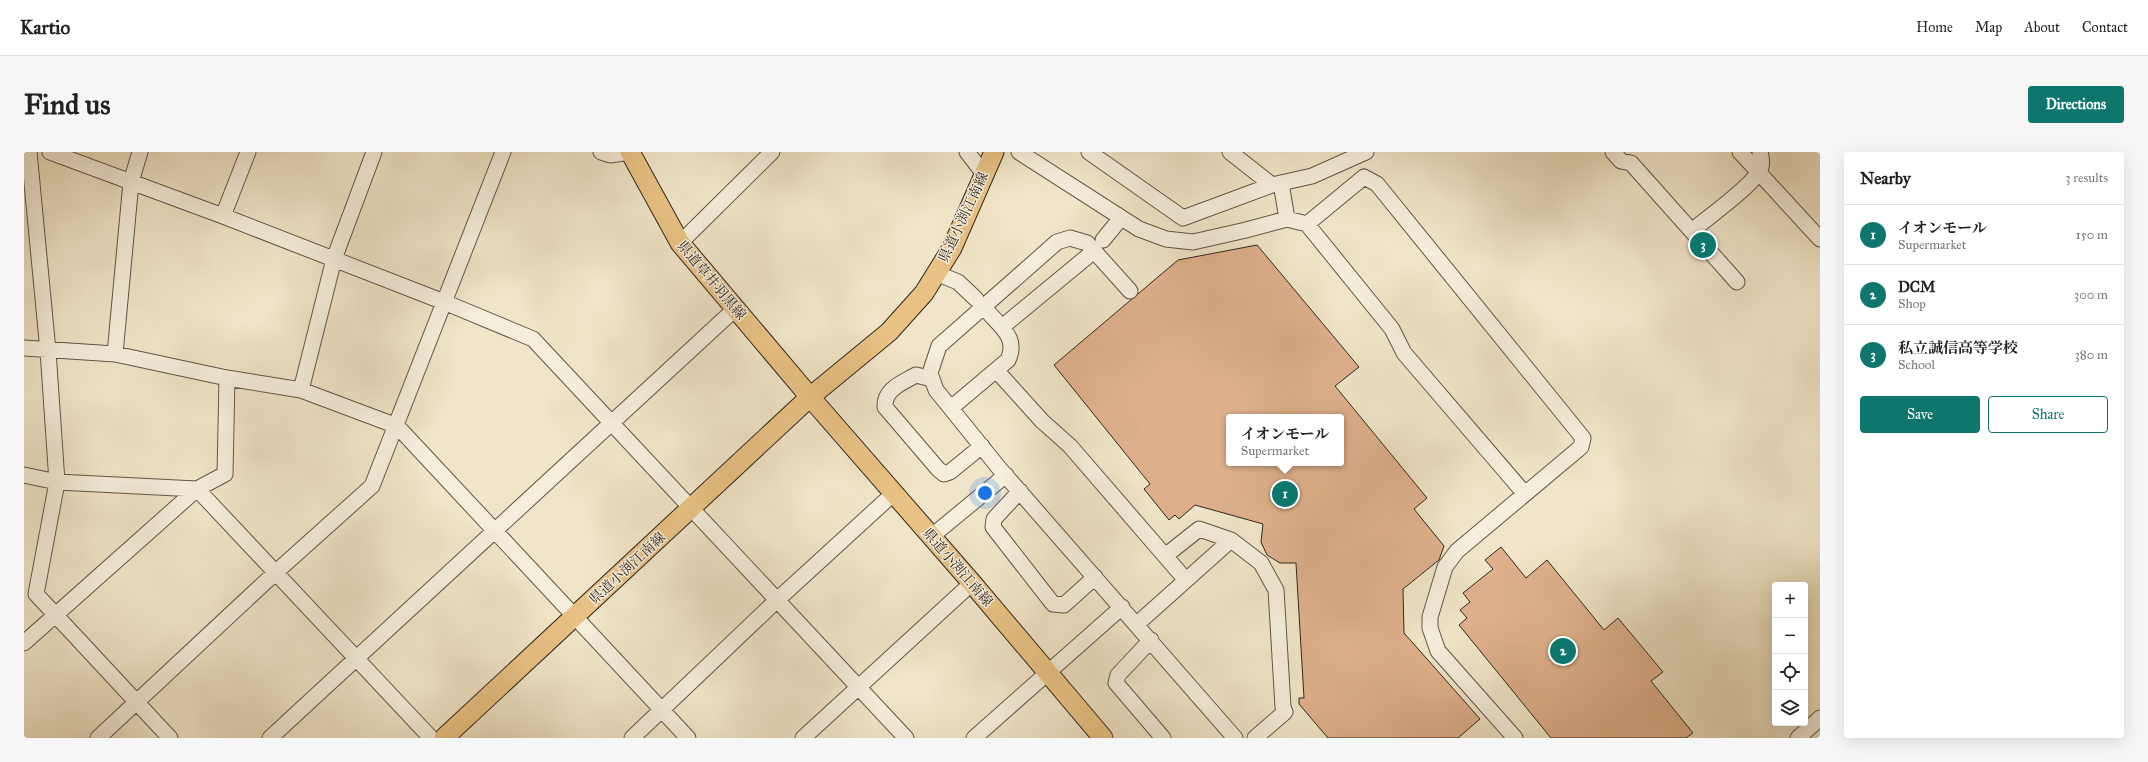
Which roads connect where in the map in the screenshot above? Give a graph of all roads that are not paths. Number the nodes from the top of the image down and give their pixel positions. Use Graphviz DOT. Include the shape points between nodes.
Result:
graph roads {
  1 [pos="29,152"];
  2 [pos="50,152"];
  3 [pos="140,152"];
  4 [pos="248,152"];
  5 [pos="374,152"];
  6 [pos="503,152"];
  7 [pos="601,152"];
  8 [pos="630,152"];
  9 [pos="772,152"];
  10 [pos="967,152"];
  11 [pos="994,152"];
  12 [pos="1020,152"];
  13 [pos="1089,152"];
  14 [pos="1366,152"];
  15 [pos="1613,152"];
  16 [pos="1740,152"];
  17 [pos="1760,152"];
  18 [pos="1238,154"];
  19 [pos="1759,173"];
  20 [pos="984,174"];
  21 [pos="131,182"];
  22 [pos="1276,184"];
  23 [pos="223,216"];
  24 [pos="1121,218"];
  25 [pos="1287,219"];
  26 [pos="1306,224"];
  27 [pos="1692,231"];
  28 [pos="1820,239"];
  29 [pos="1103,240"];
  30 [pos="680,243"];
  31 [pos="1088,256"];
  32 [pos="334,259"];
  33 [pos="936,273"];
  34 [pos="1737,282"];
  35 [pos="1130,291"];
  36 [pos="976,299"];
  37 [pos="444,302"];
  38 [pos="735,309"];
  39 [pos="989,313"];
  40 [pos="1002,327"];
  41 [pos="24,348"];
  42 [pos="48,351"];
  43 [pos="115,354"];
  44 [pos="996,370"];
  45 [pos="227,378"];
  46 [pos="932,379"];
  47 [pos="301,390"];
  48 [pos="810,397"];
  49 [pos="951,408"];
  50 [pos="613,422"];
  51 [pos="397,426"];
  52 [pos="982,446"];
  53 [pos="24,475"];
  54 [pos="1006,475"];
  55 [pos="57,482"];
  56 [pos="197,489"];
  57 [pos="1020,491"];
  58 [pos="894,493"];
  59 [pos="1525,494"];
  60 [pos="692,508"];
  61 [pos="496,532"];
  62 [pos="932,536"];
  63 [pos="1231,540"];
  64 [pos="1165,556"];
  65 [pos="275,573"];
  66 [pos="1095,577"];
  67 [pos="1186,579"];
  68 [pos="972,583"];
  69 [pos="30,595"];
  70 [pos="776,601"];
  71 [pos="1122,607"];
  72 [pos="56,615"];
  73 [pos="574,617"];
  74 [pos="1136,624"];
  75 [pos="1151,640"];
  76 [pos="24,643"];
  77 [pos="356,659"];
  78 [pos="1048,672"];
  79 [pos="858,687"];
  80 [pos="137,702"];
  81 [pos="663,710"];
  82 [pos="1820,718"];
  83 [pos="1512,737"];
  84 [pos="98,738"];
  85 [pos="170,738"];
  86 [pos="270,738"];
  87 [pos="431,738"];
  88 [pos="444,738"];
  89 [pos="632,738"];
  90 [pos="688,738"];
  91 [pos="803,738"];
  92 [pos="906,738"];
  93 [pos="974,738"];
  94 [pos="1103,738"];
  95 [pos="1163,738"];
  96 [pos="1235,738"];
  97 [pos="1255,738"];
  98 [pos="1798,738"];
  1 -- 42 [label="street"];
  2 -- 21 [label="street"];
  3 -- 21 [label="street"];
  4 -- 23 [label="street"];
  5 -- 32 [label="street"];
  6 -- 37 [label="street"];
  7 -- 8 [label="street" via="610,155"];
  8 -- 30 [label="main road, 県道草井羽黒線"];
  9 -- 30 [label="street"];
  10 -- 20 [label="street"];
  11 -- 20 [label="main road, 県道小渕江南線"];
  12 -- 24 [label="street"];
  13 -- 22 [label="street" via="1183,218"];
  14 -- 22 [label="street" via="1312,176"];
  15 -- 27 [label="street" via="1621,161 1631,162"];
  16 -- 19 [label="street"];
  17 -- 19 [label="street" via="1762,163"];
  18 -- 22 [label="street"];
  19 -- 27 [label="street"];
  19 -- 28 [label="street"];
  20 -- 33 [label="main road, 県道小渕江南線" via="952,248"];
  21 -- 23 [label="street"];
  21 -- 43 [label="street"];
  22 -- 25 [label="street"];
  23 -- 32 [label="street"];
  24 -- 25 [label="street" via="1139,229 1166,239 1193,242"];
  24 -- 29 [label="street"];
  25 -- 26 [label="street"];
  26 -- 59 [label="street" via="1392,329 1404,353"];
  26 -- 59 [label="street" via="1364,177 1377,184 1583,438 1581,447"];
  27 -- 34 [label="street"];
  30 -- 38 [label="main road, 県道草井羽黒線"];
  31 -- 40 [label="street"];
  32 -- 37 [label="street"];
  32 -- 47 [label="street"];
  33 -- 36 [label="street" via="958,282"];
  33 -- 48 [label="main road, 県道小渕江南線" via="924,293 889,332"];
  35 -- 46 [label="street" via="1087,244 1070,238 1057,242 939,346 930,374"];
  37 -- 50 [label="street" via="533,339"];
  37 -- 51 [label="street"];
  38 -- 48 [label="main road, 県道草井羽黒線"];
  38 -- 50 [label="street"];
  39 -- 40 [label="street"];
  40 -- 44 [label="street" via="1011,340 1012,352 1008,360"];
  41 -- 42 [label="street"];
  42 -- 43 [label="street"];
  42 -- 55 [label="street"];
  43 -- 45 [label="street"];
  44 -- 49 [label="street"];
  44 -- 64 [label="street" via="1042,421 1070,446"];
  45 -- 47 [label="street"];
  45 -- 56 [label="street" via="225,474"];
  46 -- 49 [label="street" via="936,390"];
  46 -- 52 [label="street" via="916,375 891,389 885,399 885,407 944,474"];
  47 -- 51 [label="street"];
  48 -- 58 [label="main road, 県道小渕江南線"];
  48 -- 60 [label="main road, 県道小渕江南線"];
  49 -- 52 [label="street"];
  50 -- 60 [label="street"];
  50 -- 61 [label="street"];
  51 -- 61 [label="street"];
  51 -- 65 [label="street" via="372,486"];
  52 -- 54 [label="street"];
  53 -- 55 [label="street"];
  54 -- 57 [label="street"];
  54 -- 62 [label="street"];
  55 -- 56 [label="street"];
  55 -- 69 [label="street"];
  56 -- 65 [label="street"];
  56 -- 72 [label="street"];
  57 -- 66 [label="street"];
  57 -- 66 [label="street" via="994,519 993,527 1053,604 1064,605"];
  58 -- 62 [label="main road, 県道小渕江南線"];
  58 -- 70 [label="street"];
  59 -- 83 [label="street" via="1457,551 1445,567 1430,617 1430,628 1438,651"];
  60 -- 70 [label="street"];
  60 -- 73 [label="main road, 県道小渕江南線"];
  61 -- 73 [label="street"];
  61 -- 77 [label="street"];
  62 -- 68 [label="main road, 県道小渕江南線"];
  63 -- 64 [label="street" via="1199,529"];
  63 -- 67 [label="street"];
  63 -- 97 [label="street" via="1261,563 1276,590 1285,712"];
  64 -- 67 [label="street"];
  65 -- 77 [label="street"];
  65 -- 80 [label="street"];
  66 -- 71 [label="street"];
  67 -- 74 [label="street"];
  68 -- 78 [label="main road, 県道小渕江南線"];
  68 -- 79 [label="street"];
  69 -- 72 [label="street"];
  70 -- 79 [label="street"];
  70 -- 81 [label="street"];
  71 -- 74 [label="street"];
  71 -- 78 [label="street"];
  72 -- 76 [label="street"];
  72 -- 80 [label="street"];
  73 -- 81 [label="street"];
  73 -- 88 [label="main road, 県道小渕江南線"];
  74 -- 75 [label="street"];
  75 -- 95 [label="street" via="1118,675 1116,683"];
  75 -- 96 [label="street"];
  77 -- 86 [label="street"];
  77 -- 87 [label="street"];
  78 -- 93 [label="street"];
  78 -- 94 [label="main road, 県道小渕江南線"];
  79 -- 91 [label="street"];
  79 -- 92 [label="street"];
  80 -- 84 [label="street"];
  80 -- 85 [label="street"];
  81 -- 89 [label="street"];
  81 -- 90 [label="street"];
  82 -- 98 [label="street"];
}
